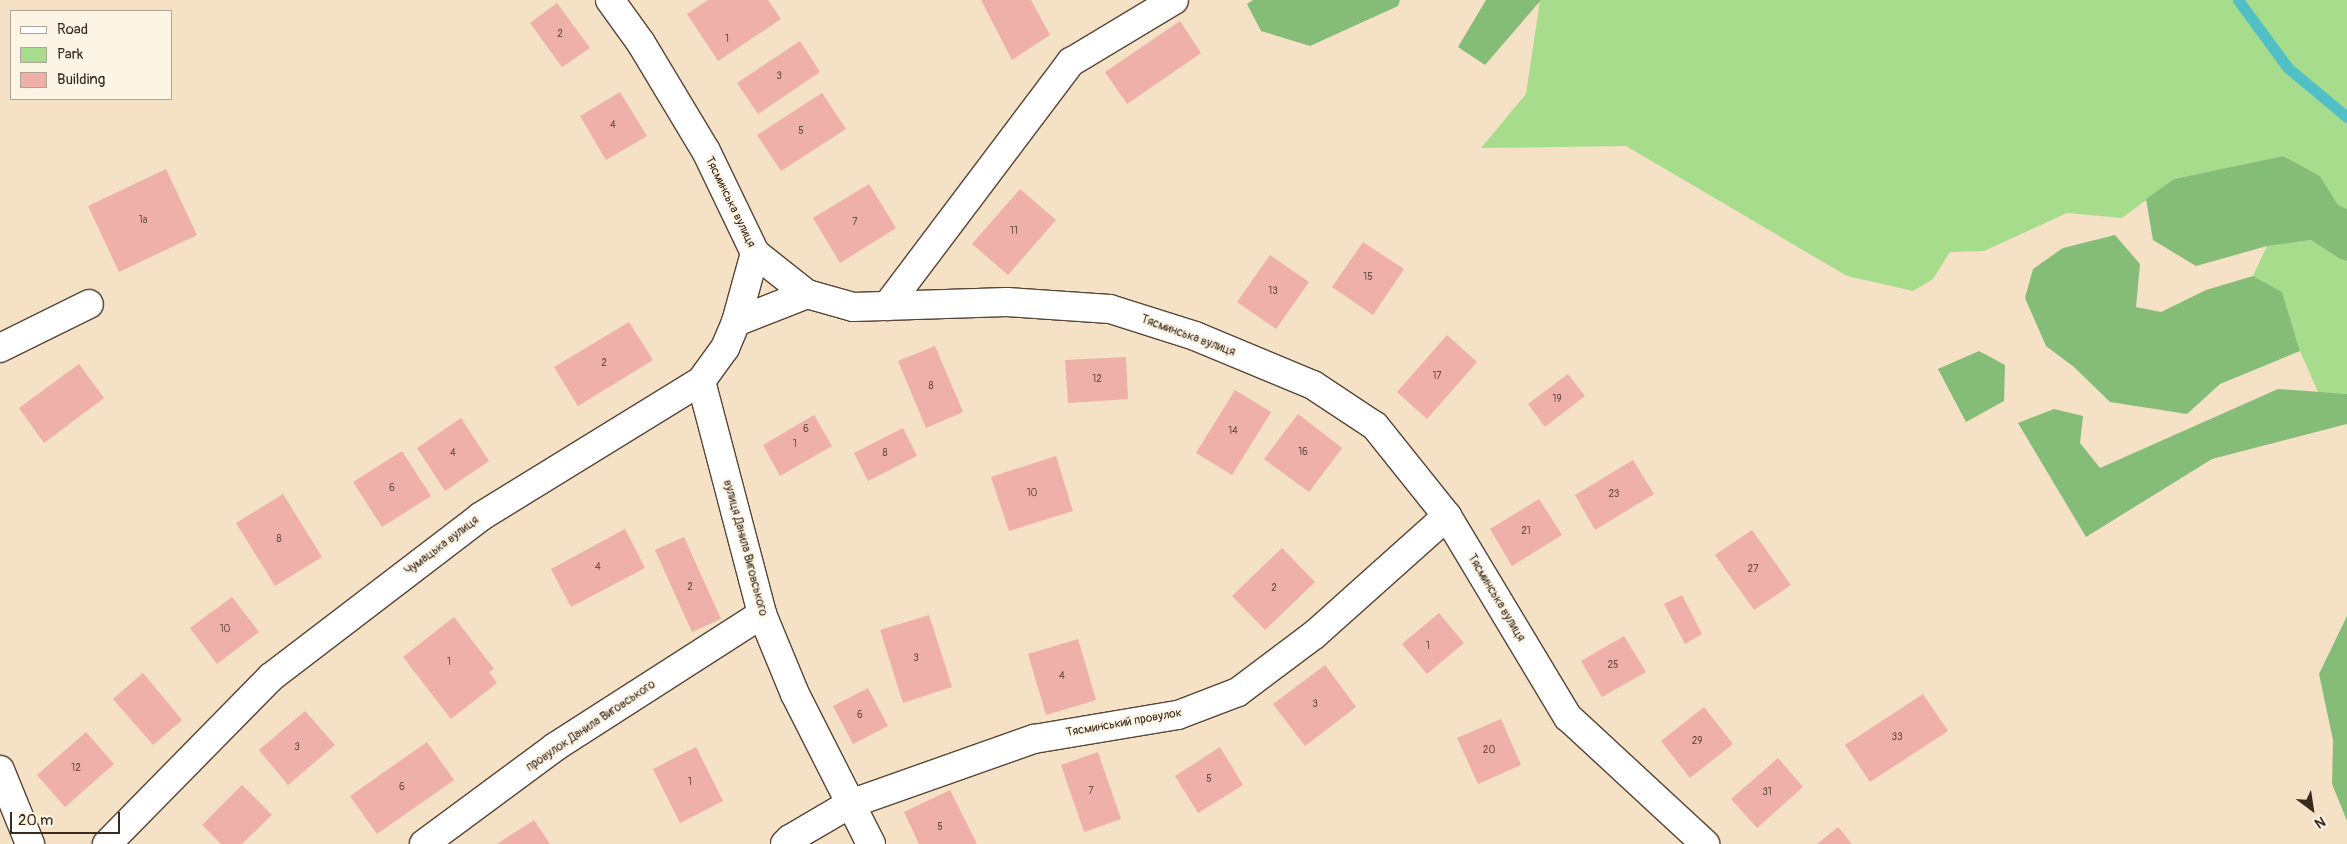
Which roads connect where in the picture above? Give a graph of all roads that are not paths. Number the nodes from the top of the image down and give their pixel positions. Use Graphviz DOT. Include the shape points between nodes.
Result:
graph roads {
  1 [pos="610,0"];
  2 [pos="1174,0"];
  3 [pos="755,253"];
  4 [pos="807,294"];
  5 [pos="89,304"];
  6 [pos="887,306"];
  7 [pos="736,322"];
  8 [pos="0,348"];
  9 [pos="702,381"];
  10 [pos="1447,516"];
  11 [pos="762,614"];
  12 [pos="0,770"];
  13 [pos="850,804"];
  14 [pos="30,844"];
  15 [pos="107,844"];
  16 [pos="424,844"];
  17 [pos="785,844"];
  18 [pos="871,844"];
  19 [pos="1705,844"];
  1 -- 3 [label="street, Тясминська вулиця" via="641,43 706,151"];
  2 -- 6 [label="street" via="1071,62"];
  3 -- 4 [label="street, Тясминська вулиця"];
  3 -- 7 [label="street, Чумацька вулиця"];
  4 -- 6 [label="street, Тясминська вулиця" via="852,306"];
  4 -- 7 [label="street"];
  5 -- 8 [label="street"];
  6 -- 10 [label="street, Тясминська вулиця" via="1007,302 1110,309 1195,336 1312,386 1375,426"];
  7 -- 9 [label="street, Чумацька вулиця" via="724,348"];
  9 -- 11 [label="street, вулиця Данила Виговського"];
  9 -- 15 [label="street, Чумацька вулиця" via="480,517 271,678"];
  10 -- 13 [label="street, Тясминський провулок" via="1314,635 1238,692 1178,715 1034,739"];
  10 -- 19 [label="street, Тясминська вулиця" via="1568,718"];
  11 -- 13 [label="street, вулиця Данила Виговського" via="795,694"];
  11 -- 16 [label="street, провулок Данила Виговського" via="555,746"];
  12 -- 14 [label="street"];
  13 -- 17 [label="street, Тясминський провулок"];
  13 -- 18 [label="street, вулиця Данила Виговського"];
}
